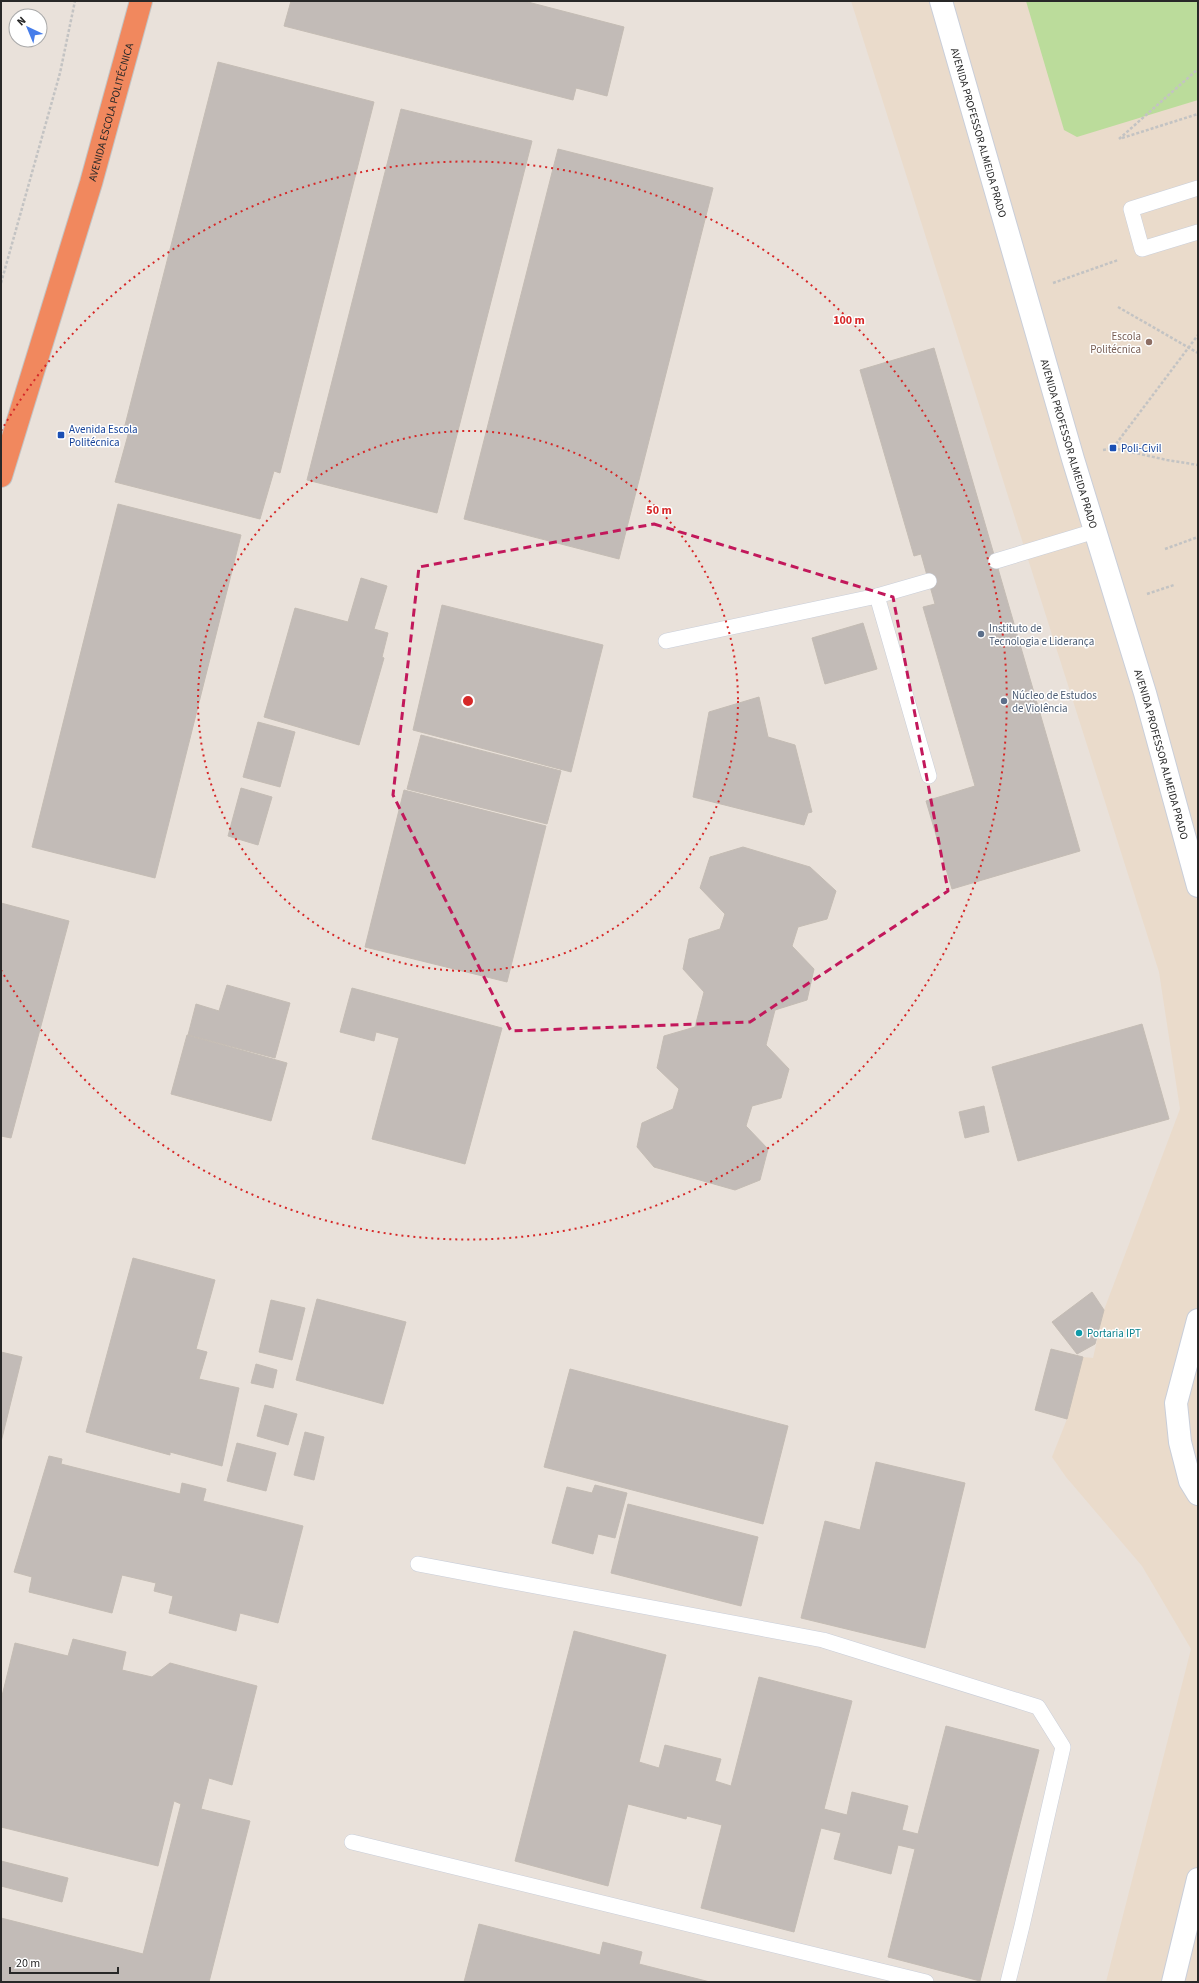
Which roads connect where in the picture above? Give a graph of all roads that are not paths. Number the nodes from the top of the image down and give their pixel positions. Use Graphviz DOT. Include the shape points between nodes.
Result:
graph roads {
  1 [pos="141,1"];
  2 [pos="941,1"];
  3 [pos="1198,188"];
  4 [pos="1198,232"];
  5 [pos="1,476"];
  6 [pos="1095,531"];
  7 [pos="996,561"];
  8 [pos="928,581"];
  9 [pos="877,596"];
  10 [pos="666,642"];
  11 [pos="929,776"];
  12 [pos="1198,886"];
  13 [pos="1198,1320"];
  14 [pos="1198,1494"];
  15 [pos="418,1564"];
  16 [pos="352,1842"];
  17 [pos="1198,1878"];
  18 [pos="926,1982"];
  19 [pos="1008,1982"];
  20 [pos="1173,1982"];
  1 -- 5 [label="highway, AVENIDA ESCOLA POLITÉCNICA" via="91,183"];
  2 -- 6 [label="street, AVENIDA PROFESSOR ALMEIDA PRADO"];
  3 -- 4 [label="lane" via="1131,209 1142,249"];
  6 -- 7 [label="lane"];
  6 -- 12 [label="street, AVENIDA PROFESSOR ALMEIDA PRADO" via="1145,693"];
  8 -- 9 [label="lane"];
  9 -- 10 [label="lane"];
  9 -- 11 [label="lane"];
  13 -- 14 [label="street" via="1176,1403 1180,1442 1190,1481"];
  15 -- 19 [label="lane" via="824,1640 1038,1707 1063,1747"];
  16 -- 18 [label="lane"];
  17 -- 20 [label="street"];
}
